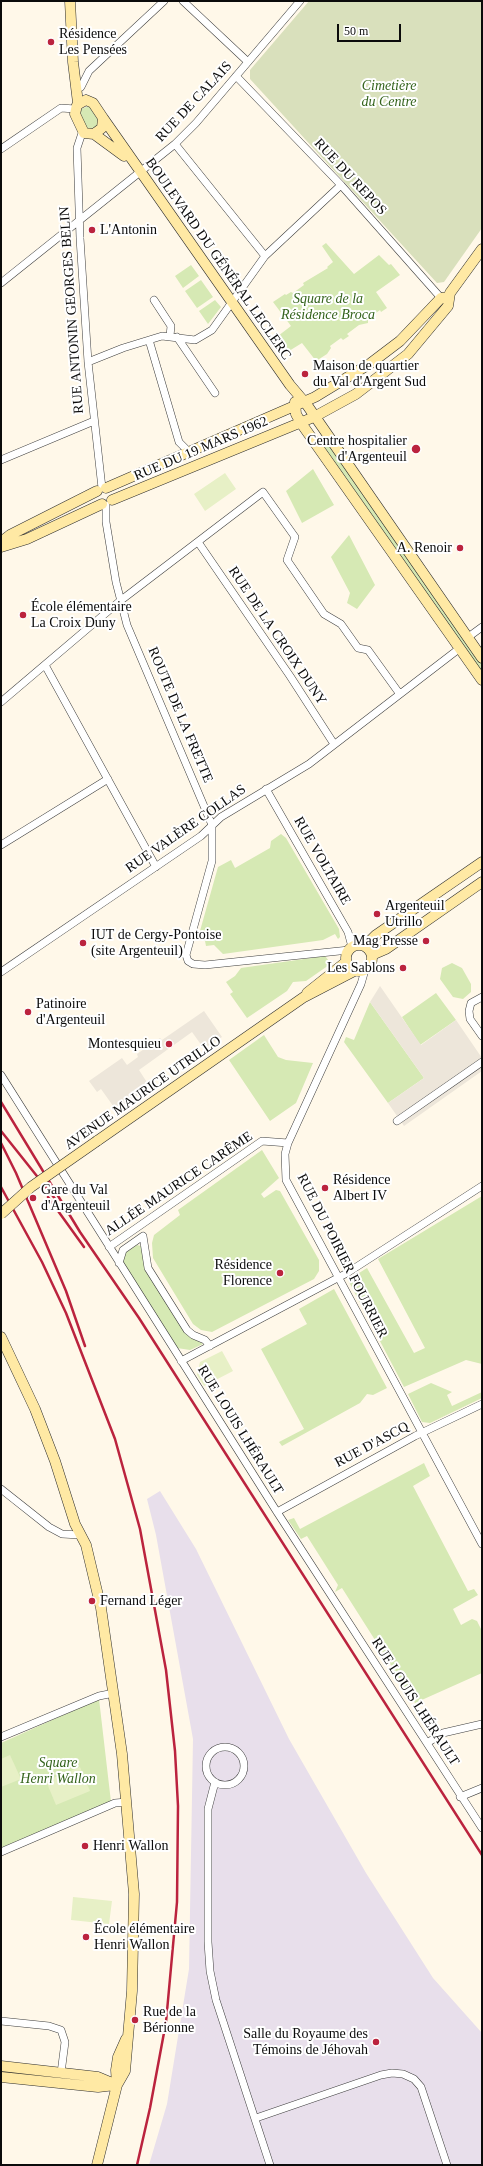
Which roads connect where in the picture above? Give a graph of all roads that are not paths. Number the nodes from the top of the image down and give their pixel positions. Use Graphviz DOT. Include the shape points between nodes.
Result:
graph roads {
  1 [pos="70,1"];
  2 [pos="164,1"];
  3 [pos="183,1"];
  4 [pos="300,1"];
  5 [pos="248,62"];
  6 [pos="236,76"];
  7 [pos="79,83"];
  8 [pos="91,101"];
  9 [pos="77,106"];
  10 [pos="103,118"];
  11 [pos="83,130"];
  12 [pos="94,134"];
  13 [pos="175,144"];
  14 [pos="1,148"];
  15 [pos="132,162"];
  16 [pos="141,173"];
  17 [pos="341,186"];
  18 [pos="79,223"];
  19 [pos="482,249"];
  20 [pos="265,256"];
  21 [pos="1,283"];
  22 [pos="444,297"];
  23 [pos="154,300"];
  24 [pos="233,302"];
  25 [pos="173,337"];
  26 [pos="149,340"];
  27 [pos="400,341"];
  28 [pos="408,354"];
  29 [pos="88,362"];
  30 [pos="215,393"];
  31 [pos="300,405"];
  32 [pos="314,417"];
  33 [pos="94,421"];
  34 [pos="301,423"];
  35 [pos="188,452"];
  36 [pos="1,460"];
  37 [pos="102,489"];
  38 [pos="107,503"];
  39 [pos="1,542"];
  40 [pos="198,542"];
  41 [pos="1,547"];
  42 [pos="120,602"];
  43 [pos="482,627"];
  44 [pos="467,638"];
  45 [pos="460,648"];
  46 [pos="482,658"];
  47 [pos="45,665"];
  48 [pos="482,680"];
  49 [pos="399,693"];
  50 [pos="1,702"];
  51 [pos="334,744"];
  52 [pos="108,779"];
  53 [pos="266,790"];
  54 [pos="212,825"];
  55 [pos="1,845"];
  56 [pos="482,862"];
  57 [pos="156,867"];
  58 [pos="482,882"];
  59 [pos="365,946"];
  60 [pos="350,948"];
  61 [pos="372,955"];
  62 [pos="346,962"];
  63 [pos="354,970"];
  64 [pos="365,970"];
  65 [pos="1,972"];
  66 [pos="482,996"];
  67 [pos="304,997"];
  68 [pos="482,1036"];
  69 [pos="482,1062"];
  70 [pos="1,1075"];
  71 [pos="397,1121"];
  72 [pos="288,1143"];
  73 [pos="482,1186"];
  74 [pos="1,1214"];
  75 [pos="110,1248"];
  76 [pos="123,1250"];
  77 [pos="119,1263"];
  78 [pos="339,1277"];
  79 [pos="1,1337"];
  80 [pos="210,1346"];
  81 [pos="181,1361"];
  82 [pos="482,1404"];
  83 [pos="421,1433"];
  84 [pos="1,1489"];
  85 [pos="277,1512"];
  86 [pos="80,1535"];
  87 [pos="482,1544"];
  88 [pos="114,1693"];
  89 [pos="482,1724"];
  90 [pos="1,1737"];
  91 [pos="427,1743"];
  92 [pos="215,1782"];
  93 [pos="482,1788"];
  94 [pos="460,1797"];
  95 [pos="126,1802"];
  96 [pos="482,1828"];
  97 [pos="1,1852"];
  98 [pos="1,2021"];
  99 [pos="1,2066"];
  100 [pos="61,2073"];
  101 [pos="1,2077"];
  102 [pos="117,2085"];
  103 [pos="256,2118"];
  104 [pos="97,2165"];
  105 [pos="270,2165"];
  106 [pos="447,2165"];
  1 -- 7 [label="main road" via="73,62"];
  2 -- 7 [label="street"];
  3 -- 5 [label="street"];
  4 -- 5 [label="street, RUE DE CALAIS"];
  5 -- 6 [label="street, RUE DE CALAIS"];
  6 -- 13 [label="street, RUE DE CALAIS"];
  6 -- 17 [label="street, RUE DU REPOS"];
  7 -- 8 [label="main road"];
  7 -- 9 [label="main road"];
  8 -- 9 [label="main road" via="83,100"];
  8 -- 10 [label="main road"];
  9 -- 11 [label="main road" via="76,118"];
  9 -- 14 [label="street" via="61,108"];
  10 -- 12 [label="main road" via="102,128"];
  10 -- 15 [label="main road, BOULEVARD DU GÉNÉRAL LECLERC"];
  11 -- 12 [label="main road" via="88,134"];
  11 -- 18 [label="street, RUE ANTONIN GEORGES BELIN" via="76,148"];
  12 -- 15 [label="main road, BOULEVARD DU GÉNÉRAL LECLERC"];
  13 -- 16 [label="street, RUE DE CALAIS"];
  13 -- 20 [label="street"];
  15 -- 16 [label="main road, BOULEVARD DU GÉNÉRAL LECLERC"];
  16 -- 18 [label="street, RUE DE CALAIS"];
  16 -- 24 [label="main road, BOULEVARD DU GÉNÉRAL LECLERC"];
  17 -- 20 [label="street"];
  17 -- 22 [label="street, RUE DU REPOS"];
  18 -- 21 [label="street, RUE DE CALAIS"];
  18 -- 29 [label="street, RUE ANTONIN GEORGES BELIN"];
  19 -- 22 [label="main road"];
  20 -- 24 [label="street"];
  22 -- 27 [label="main road, RUE DU 19 MARS 1962"];
  22 -- 28 [label="main road, RUE DU 19 MARS 1962" via="448,306"];
  23 -- 25 [label="street" via="171,326"];
  24 -- 25 [label="street" via="212,330 195,340"];
  24 -- 31 [label="main road, BOULEVARD DU GÉNÉRAL LECLERC" via="294,392"];
  25 -- 26 [label="street" via="162,336"];
  25 -- 30 [label="street"];
  26 -- 29 [label="street"];
  26 -- 35 [label="street" via="179,442"];
  27 -- 28 [label="main road"];
  27 -- 31 [label="main road, RUE DU 19 MARS 1962" via="371,363"];
  28 -- 32 [label="main road, RUE DU 19 MARS 1962" via="356,394"];
  29 -- 33 [label="street, RUE ANTONIN GEORGES BELIN"];
  31 -- 32 [label="main road, BOULEVARD DU GÉNÉRAL LECLERC"];
  31 -- 34 [label="main road, BOULEVARD DU GÉNÉRAL LECLERC" via="296,414"];
  31 -- 35 [label="main road, RUE DU 19 MARS 1962"];
  32 -- 34 [label="main road, RUE DU 19 MARS 1962"];
  32 -- 44 [label="main road, BOULEVARD DU GÉNÉRAL LECLERC"];
  33 -- 36 [label="street"];
  33 -- 37 [label="street, RUE ANTONIN GEORGES BELIN"];
  34 -- 38 [label="main road, RUE DU 19 MARS 1962"];
  34 -- 45 [label="main road, BOULEVARD DU GÉNÉRAL LECLERC"];
  35 -- 37 [label="main road, RUE DU 19 MARS 1962"];
  37 -- 38 [label="main road" via="112,492"];
  37 -- 38 [label="main road" via="97,500"];
  37 -- 39 [label="main road, RUE DU 19 MARS 1962" via="10,535"];
  38 -- 41 [label="main road, RUE DU 19 MARS 1962" via="27,539"];
  38 -- 42 [label="street" via="106,522"];
  40 -- 42 [label="street"];
  40 -- 49 [label="street" via="264,492 295,537 287,560 324,614 341,624 358,648 368,650"];
  40 -- 51 [label="street, RUE DE LA CROIX DUNY"];
  42 -- 47 [label="street"];
  42 -- 54 [label="street, ROUTE DE LA FRETTE" via="127,625"];
  43 -- 44 [label="street"];
  44 -- 46 [label="main road, BOULEVARD DU GÉNÉRAL LECLERC"];
  45 -- 48 [label="main road, BOULEVARD DU GÉNÉRAL LECLERC"];
  45 -- 49 [label="street, RUE VALÈRE COLLAS"];
  47 -- 50 [label="street"];
  47 -- 52 [label="street"];
  49 -- 51 [label="street, RUE VALÈRE COLLAS"];
  51 -- 53 [label="street, RUE VALÈRE COLLAS" via="309,764"];
  52 -- 55 [label="street"];
  52 -- 57 [label="street"];
  53 -- 54 [label="street, RUE VALÈRE COLLAS"];
  53 -- 60 [label="street, RUE VOLTAIRE" via="348,932"];
  54 -- 57 [label="street, RUE VALÈRE COLLAS" via="201,836"];
  54 -- 60 [label="street, ROUTE DE LA FRETTE" via="212,861 186,955 190,963 205,965"];
  56 -- 59 [label="main road" via="376,935"];
  57 -- 65 [label="street, RUE VALÈRE COLLAS"];
  58 -- 61 [label="main road" via="386,949"];
  59 -- 60 [label="main road" via="356,945"];
  59 -- 61 [label="main road"];
  60 -- 62 [label="main road"];
  61 -- 64 [label="main road" via="371,963"];
  62 -- 63 [label="main road"];
  62 -- 67 [label="main road, AVENUE MAURICE UTRILLO" via="310,989"];
  63 -- 64 [label="main road"];
  63 -- 67 [label="main road, AVENUE MAURICE UTRILLO"];
  64 -- 72 [label="street, RUE DU POIRIER FOURRIER" via="361,984"];
  66 -- 68 [label="street" via="471,1003 469,1011 470,1019"];
  67 -- 74 [label="main road, AVENUE MAURICE UTRILLO, bridge" via="31,1187"];
  69 -- 71 [label="street"];
  70 -- 75 [label="street, RUE LOUIS LHÉRAULT"];
  72 -- 75 [label="street, ALLÉE MAURICE CARÊME" via="262,1141"];
  72 -- 78 [label="street, RUE DU POIRIER FOURRIER" via="285,1154 286,1180"];
  73 -- 78 [label="street"];
  75 -- 76 [label="street"];
  75 -- 77 [label="street, RUE LOUIS LHÉRAULT"];
  76 -- 77 [label="street"];
  76 -- 80 [label="street" via="143,1236 148,1268 187,1330 205,1340"];
  77 -- 81 [label="street, RUE LOUIS LHÉRAULT"];
  78 -- 80 [label="street"];
  78 -- 83 [label="street, RUE DU POIRIER FOURRIER"];
  79 -- 86 [label="main road" via="35,1409"];
  80 -- 81 [label="street"];
  81 -- 85 [label="street, RUE LOUIS LHÉRAULT"];
  82 -- 83 [label="street, RUE D'ASCQ"];
  83 -- 85 [label="street, RUE D'ASCQ"];
  83 -- 87 [label="street, RUE DU POIRIER FOURRIER"];
  84 -- 86 [label="street" via="55,1531"];
  85 -- 91 [label="street, RUE LOUIS LHÉRAULT"];
  86 -- 88 [label="main road" via="86,1545 101,1608"];
  88 -- 90 [label="street" via="99,1696"];
  88 -- 95 [label="main road"];
  89 -- 91 [label="street" via="443,1733"];
  91 -- 94 [label="street, RUE LOUIS LHÉRAULT"];
  92 -- 92 [label="street" via="229,1784 241,1776 244,1762 235,1750 221,1747 209,1756 207,1770"];
  92 -- 103 [label="street" via="208,1809 210,1971 216,2000"];
  93 -- 94 [label="street"];
  94 -- 96 [label="street, RUE LOUIS LHÉRAULT"];
  95 -- 97 [label="street" via="115,1803"];
  95 -- 102 [label="main road" via="134,1894 134,1943 126,2039 128,2054 125,2072"];
  98 -- 100 [label="street" via="49,2026 61,2030 65,2042"];
  99 -- 100 [label="main road"];
  100 -- 102 [label="main road" via="98,2077"];
  101 -- 102 [label="main road" via="98,2087"];
  102 -- 104 [label="main road"];
  103 -- 105 [label="street"];
  103 -- 106 [label="street" via="381,2075 403,2074 414,2079 421,2087"];
}
